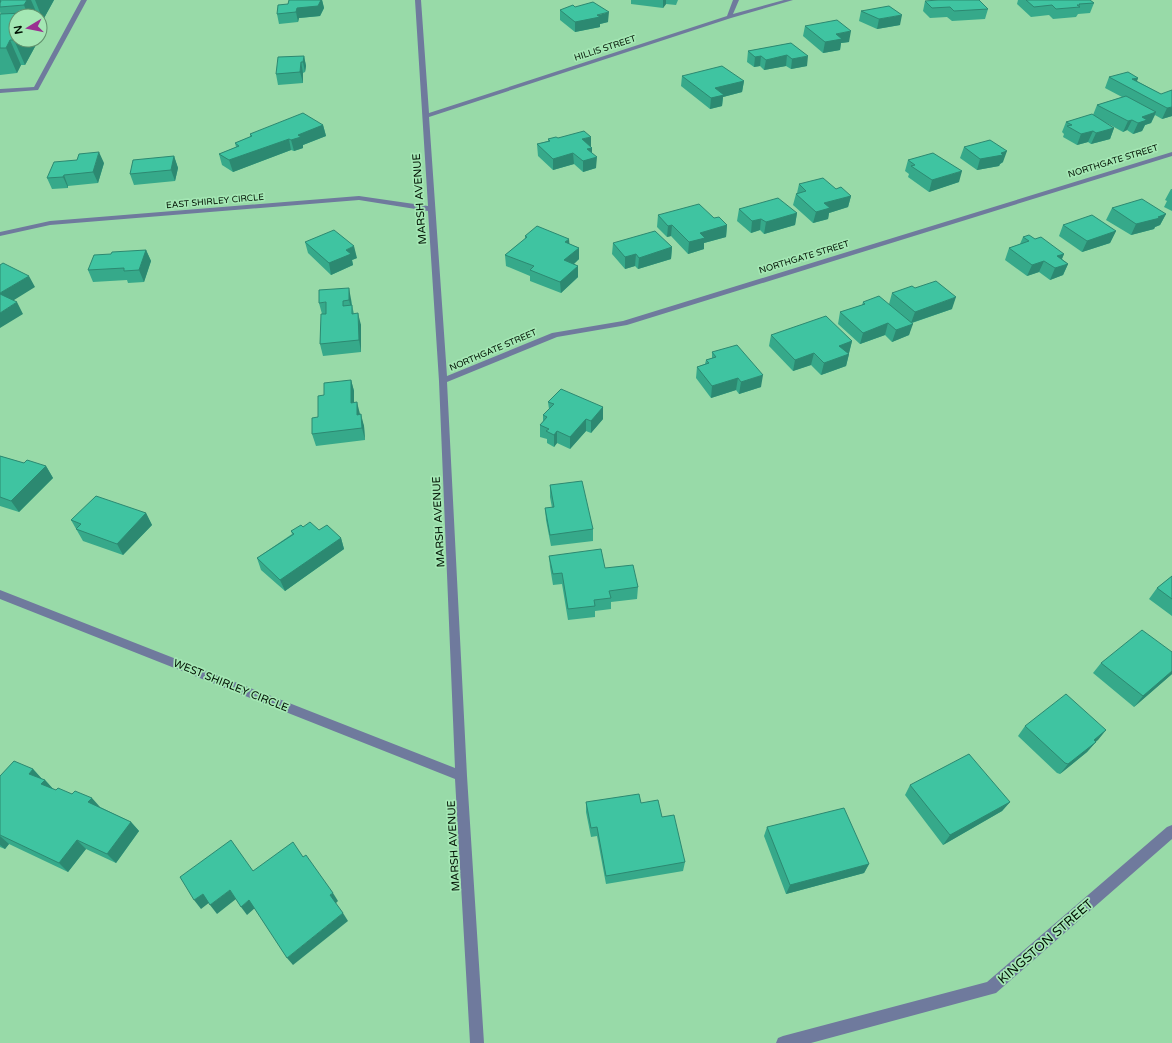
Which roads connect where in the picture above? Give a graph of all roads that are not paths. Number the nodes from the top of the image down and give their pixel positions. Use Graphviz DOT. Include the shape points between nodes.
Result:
graph roads {
  1 [pos="84,0"];
  2 [pos="418,0"];
  3 [pos="736,0"];
  4 [pos="790,0"];
  5 [pos="729,17"];
  6 [pos="0,91"];
  7 [pos="426,116"];
  8 [pos="1172,154"];
  9 [pos="432,209"];
  10 [pos="0,234"];
  11 [pos="443,381"];
  12 [pos="0,594"];
  13 [pos="461,776"];
  14 [pos="1172,831"];
  15 [pos="477,1043"];
  16 [pos="783,1043"];
  1 -- 6 [label="street" via="36,89"];
  2 -- 7 [label="street, MARSH AVENUE"];
  3 -- 5 [label="street"];
  4 -- 5 [label="street, HILLIS STREET"];
  5 -- 7 [label="street, HILLIS STREET"];
  7 -- 9 [label="street, MARSH AVENUE"];
  8 -- 11 [label="street, NORTHGATE STREET" via="624,323 554,335"];
  9 -- 10 [label="street, EAST SHIRLEY CIRCLE" via="359,198 50,223"];
  9 -- 11 [label="street, MARSH AVENUE"];
  11 -- 13 [label="street, MARSH AVENUE"];
  12 -- 13 [label="street, WEST SHIRLEY CIRCLE"];
  13 -- 15 [label="street, MARSH AVENUE"];
  14 -- 16 [label="street, KINGSTON STREET" via="991,988"];
}
